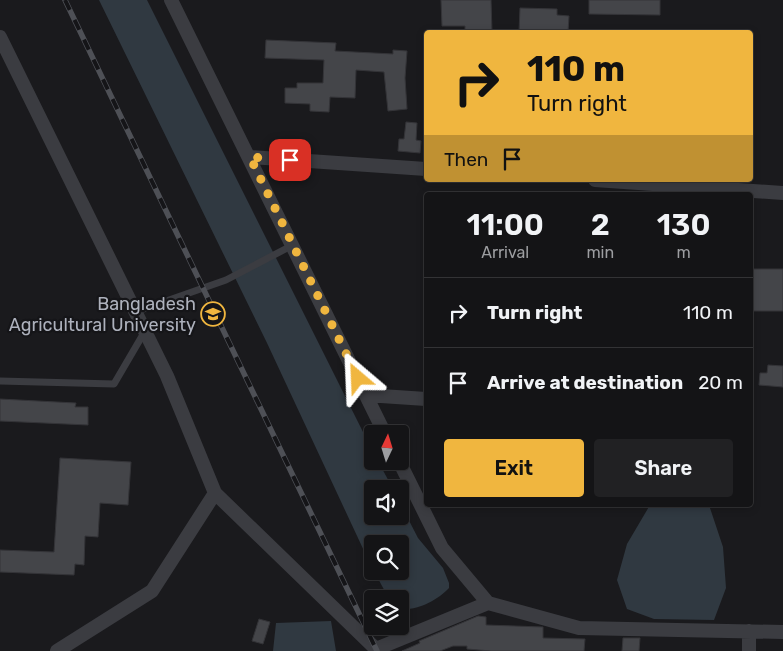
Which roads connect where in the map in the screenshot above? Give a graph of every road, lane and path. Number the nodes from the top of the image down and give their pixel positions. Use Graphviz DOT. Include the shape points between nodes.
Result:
graph roads {
  1 [pos="172,0"];
  2 [pos="0,37"];
  3 [pos="250,157"];
  4 [pos="424,169"];
  5 [pos="624,182"];
  6 [pos="783,193"];
  7 [pos="289,247"];
  8 [pos="135,312"];
  9 [pos="145,330"];
  10 [pos="0,381"];
  11 [pos="366,395"];
  12 [pos="424,399"];
  13 [pos="381,425"];
  14 [pos="403,470"];
  15 [pos="215,493"];
  16 [pos="488,603"];
  17 [pos="749,631"];
  18 [pos="783,632"];
  19 [pos="376,650"];
  20 [pos="57,651"];
  21 [pos="749,651"];
  1 -- 3 [label="street"];
  2 -- 8 [label="street"];
  3 -- 4 [label="street"];
  3 -- 7 [label="street"];
  5 -- 6 [label="street"];
  7 -- 8 [label="lane" via="226,280"];
  7 -- 11 [label="street"];
  8 -- 9 [label="street"];
  9 -- 10 [label="lane" via="114,384"];
  9 -- 15 [label="street"];
  11 -- 12 [label="street"];
  11 -- 13 [label="street"];
  14 -- 16 [label="street" via="442,548"];
  15 -- 19 [label="street"];
  15 -- 20 [label="street" via="152,591"];
  16 -- 17 [label="street" via="579,628"];
  16 -- 19 [label="street"];
  17 -- 18 [label="street"];
  17 -- 21 [label="street"];
}
